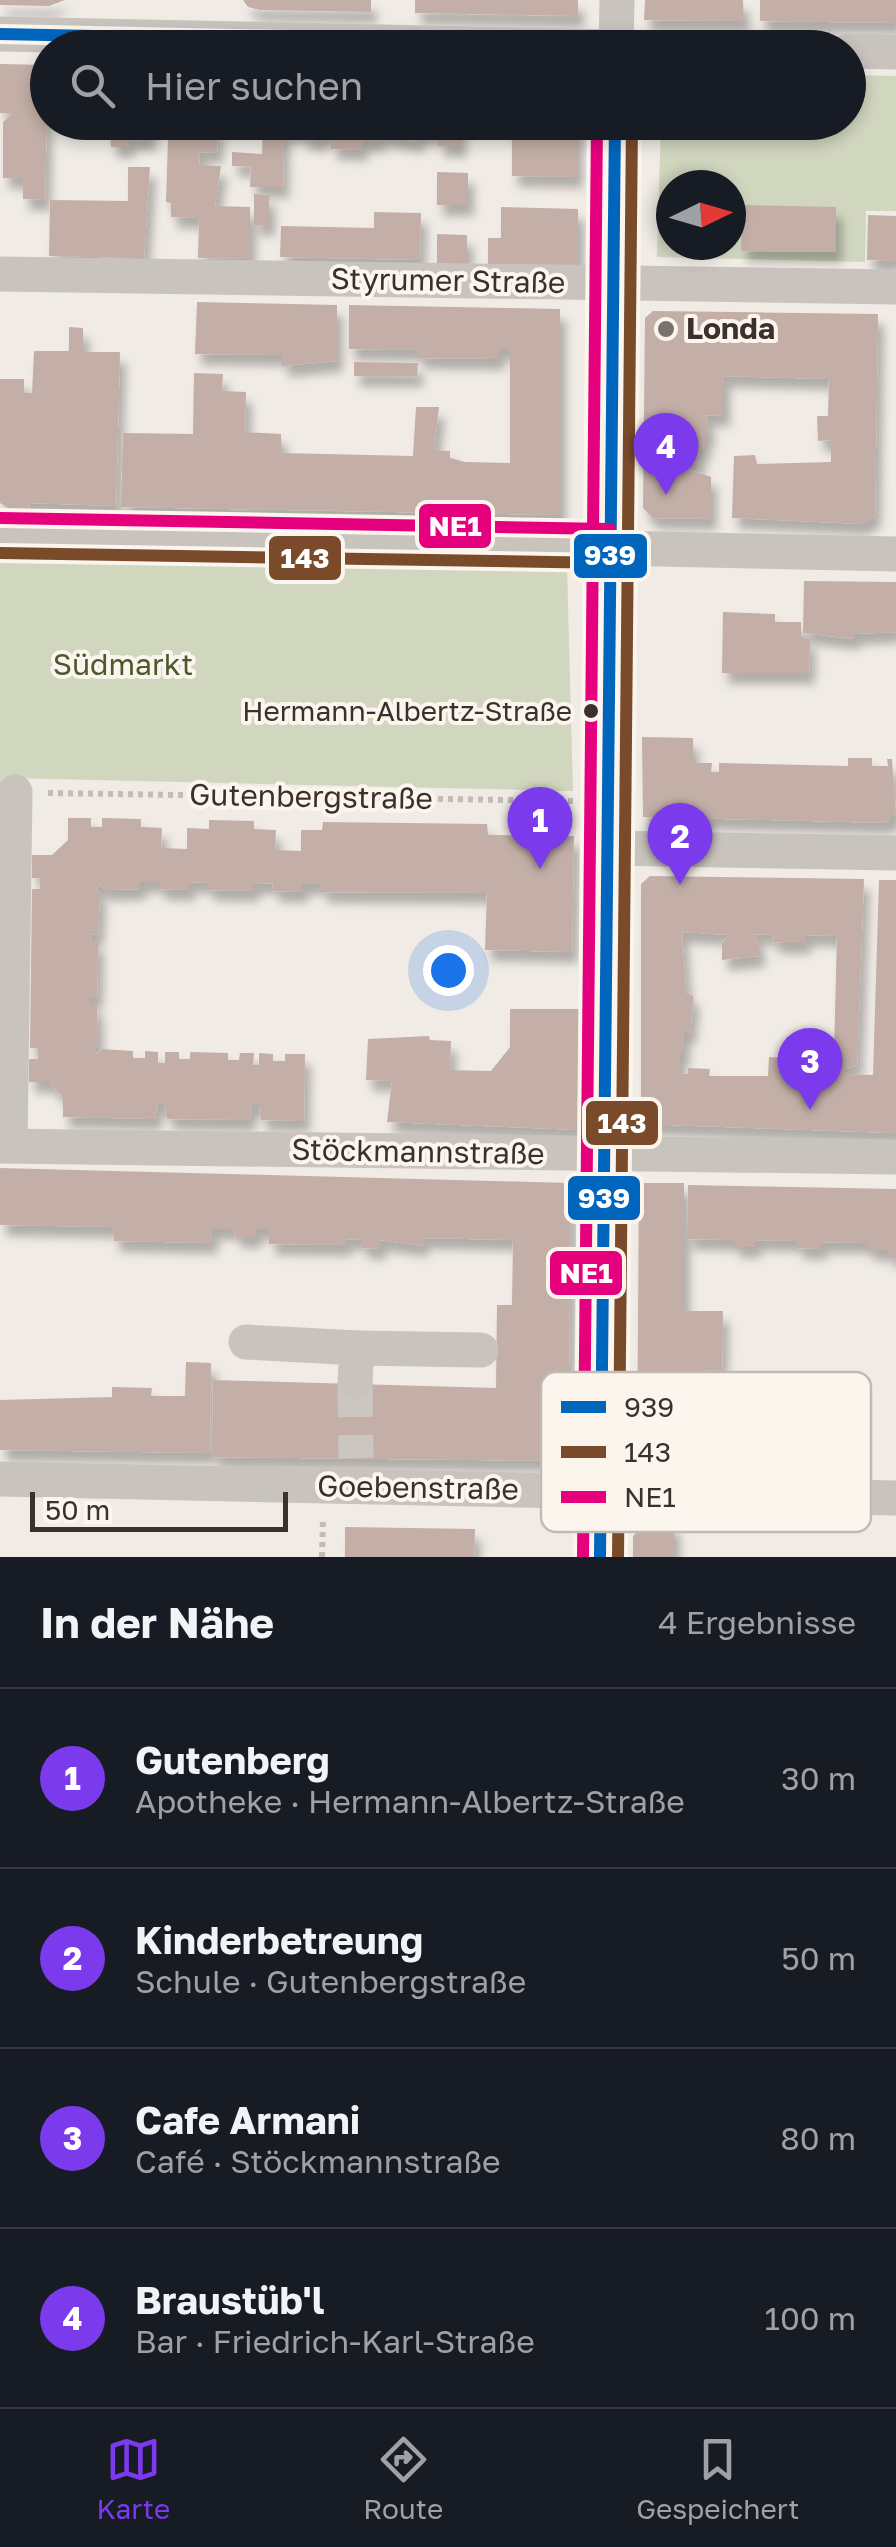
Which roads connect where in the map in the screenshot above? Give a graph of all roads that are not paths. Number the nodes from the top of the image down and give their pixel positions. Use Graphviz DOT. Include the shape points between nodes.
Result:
graph roads {
  1 [pos="617,0"];
  2 [pos="616,30"];
  3 [pos="0,34"];
  4 [pos="30,35"];
  5 [pos="866,51"];
  6 [pos="896,52"];
  7 [pos="615,140"];
  8 [pos="0,274"];
  9 [pos="614,284"];
  10 [pos="896,286"];
  11 [pos="0,535"];
  12 [pos="610,546"];
  13 [pos="896,554"];
  14 [pos="16,792"];
  15 [pos="607,848"];
  16 [pos="896,852"];
  17 [pos="5,1146"];
  18 [pos="605,1156"];
  19 [pos="896,1157"];
  20 [pos="246,1342"];
  21 [pos="481,1350"];
  22 [pos="602,1372"];
  23 [pos="0,1479"];
  24 [pos="541,1487"];
  25 [pos="871,1497"];
  26 [pos="896,1498"];
  27 [pos="600,1532"];
  28 [pos="600,1557"];
  1 -- 2 [label="street"];
  3 -- 4 [label="street"];
  5 -- 6 [label="street"];
  7 -- 9 [label="street"];
  8 -- 9 [label="street, Styrumer Straße"];
  9 -- 10 [label="street, Styrumer Straße"];
  9 -- 12 [label="street"];
  11 -- 12 [label="street"];
  12 -- 13 [label="street"];
  12 -- 15 [label="street"];
  14 -- 17 [label="street"];
  15 -- 16 [label="street"];
  15 -- 18 [label="street"];
  17 -- 18 [label="street, Stöckmannstraße"];
  18 -- 19 [label="street, Stöckmannstraße"];
  18 -- 22 [label="street"];
  20 -- 21 [label="street" via="356,1365"];
  23 -- 24 [label="street, Goebenstraße" via="356,1472"];
  25 -- 26 [label="street, Goebenstraße"];
  27 -- 28 [label="street"];
}
